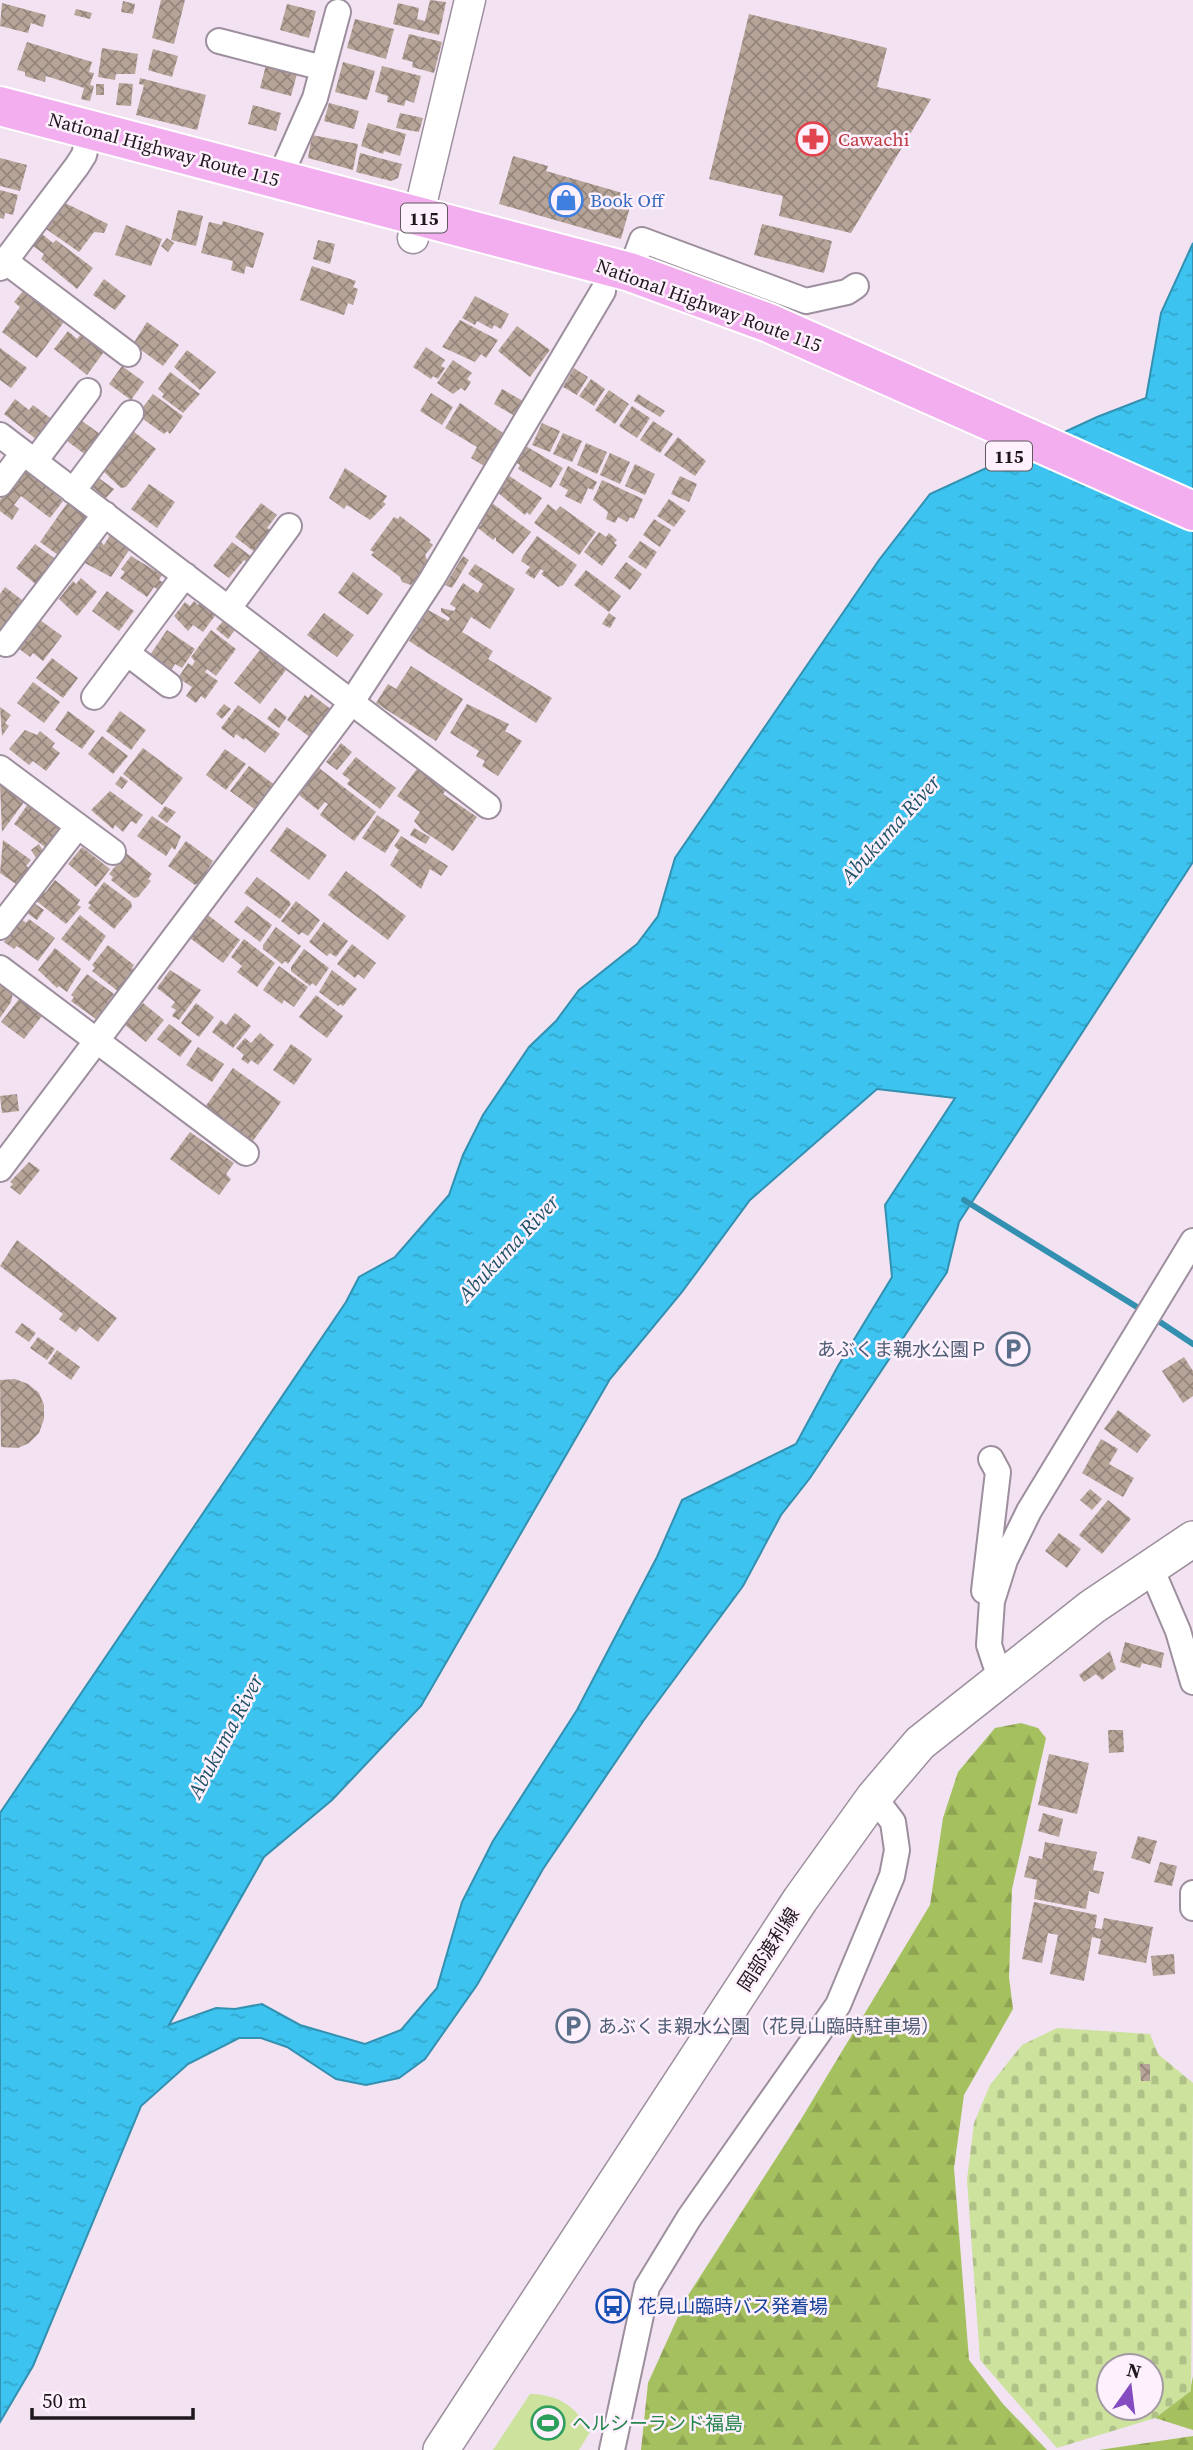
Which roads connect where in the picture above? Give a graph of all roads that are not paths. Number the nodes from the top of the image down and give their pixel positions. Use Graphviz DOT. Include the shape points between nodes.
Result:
graph roads {
  1 [pos="470,0"];
  2 [pos="338,12"];
  3 [pos="219,41"];
  4 [pos="323,68"];
  5 [pos="0,106"];
  6 [pos="0,133"];
  7 [pos="87,143"];
  8 [pos="279,179"];
  9 [pos="415,227"];
  10 [pos="3,264"];
  11 [pos="617,281"];
  12 [pos="856,286"];
  13 [pos="128,354"];
  14 [pos="833,365"];
  15 [pos="88,391"];
  16 [pos="131,413"];
  17 [pos="0,435"];
  18 [pos="29,457"];
  19 [pos="0,484"];
  20 [pos="74,491"];
  21 [pos="1193,511"];
  22 [pos="105,514"];
  23 [pos="289,526"];
  24 [pos="1193,537"];
  25 [pos="185,575"];
  26 [pos="229,608"];
  27 [pos="6,644"];
  28 [pos="127,653"];
  29 [pos="169,685"];
  30 [pos="94,697"];
  31 [pos="351,703"];
  32 [pos="0,768"];
  33 [pos="488,806"];
  34 [pos="78,826"];
  35 [pos="113,852"];
  36 [pos="0,927"];
  37 [pos="0,968"];
  38 [pos="97,1042"];
  39 [pos="246,1153"];
  40 [pos="0,1169"];
  41 [pos="1193,1241"];
  42 [pos="991,1459"];
  43 [pos="1193,1539"];
  44 [pos="1151,1568"];
  45 [pos="989,1645"];
  46 [pos="1001,1681"];
  47 [pos="1193,1682"];
  48 [pos="874,1797"];
  49 [pos="1193,1893"];
  50 [pos="1193,1908"];
  51 [pos="441,2450"];
  52 [pos="612,2450"];
  1 -- 9 [label="street"];
  2 -- 4 [label="street"];
  3 -- 4 [label="street"];
  4 -- 8 [label="street" via="315,99"];
  5 -- 7 [label="highway, National Highway Route 115 / 115"];
  6 -- 7 [label="highway, National Highway Route 115 / 115"];
  7 -- 8 [label="highway, National Highway Route 115 / 115"];
  7 -- 9 [label="highway, National Highway Route 115 / 115"];
  7 -- 10 [label="street"];
  8 -- 9 [label="highway, National Highway Route 115 / 115"];
  9 -- 11 [label="highway, National Highway Route 115 / 115"];
  10 -- 13 [label="street"];
  11 -- 12 [label="street" via="642,240 806,301"];
  11 -- 14 [label="highway, National Highway Route 115 / 115" via="701,323"];
  11 -- 31 [label="street"];
  14 -- 21 [label="highway, National Highway Route 115 / 115"];
  14 -- 24 [label="highway, National Highway Route 115 / 115"];
  15 -- 18 [label="street"];
  16 -- 20 [label="street"];
  17 -- 18 [label="street"];
  18 -- 19 [label="street"];
  18 -- 20 [label="street"];
  20 -- 22 [label="street"];
  22 -- 25 [label="street"];
  22 -- 27 [label="street"];
  23 -- 26 [label="street"];
  25 -- 26 [label="street"];
  25 -- 28 [label="street"];
  26 -- 31 [label="street"];
  28 -- 29 [label="street"];
  28 -- 30 [label="street"];
  31 -- 33 [label="street"];
  31 -- 38 [label="street"];
  32 -- 34 [label="street"];
  34 -- 35 [label="street"];
  34 -- 36 [label="street"];
  37 -- 38 [label="street"];
  38 -- 39 [label="street"];
  38 -- 40 [label="street"];
  41 -- 45 [label="street" via="1015,1538 992,1601"];
  42 -- 45 [label="street" via="998,1472 980,1620"];
  43 -- 44 [label="main road, 岡部渡利線"];
  44 -- 46 [label="main road, 岡部渡利線" via="1092,1607"];
  44 -- 47 [label="street" via="1178,1631"];
  45 -- 46 [label="street"];
  46 -- 48 [label="main road, 岡部渡利線" via="919,1743"];
  48 -- 51 [label="main road, 岡部渡利線" via="800,1900"];
  48 -- 52 [label="street" via="893,1822 897,1850 892,1876 838,2005 689,2218 647,2287"];
  49 -- 50 [label="street"];
}
